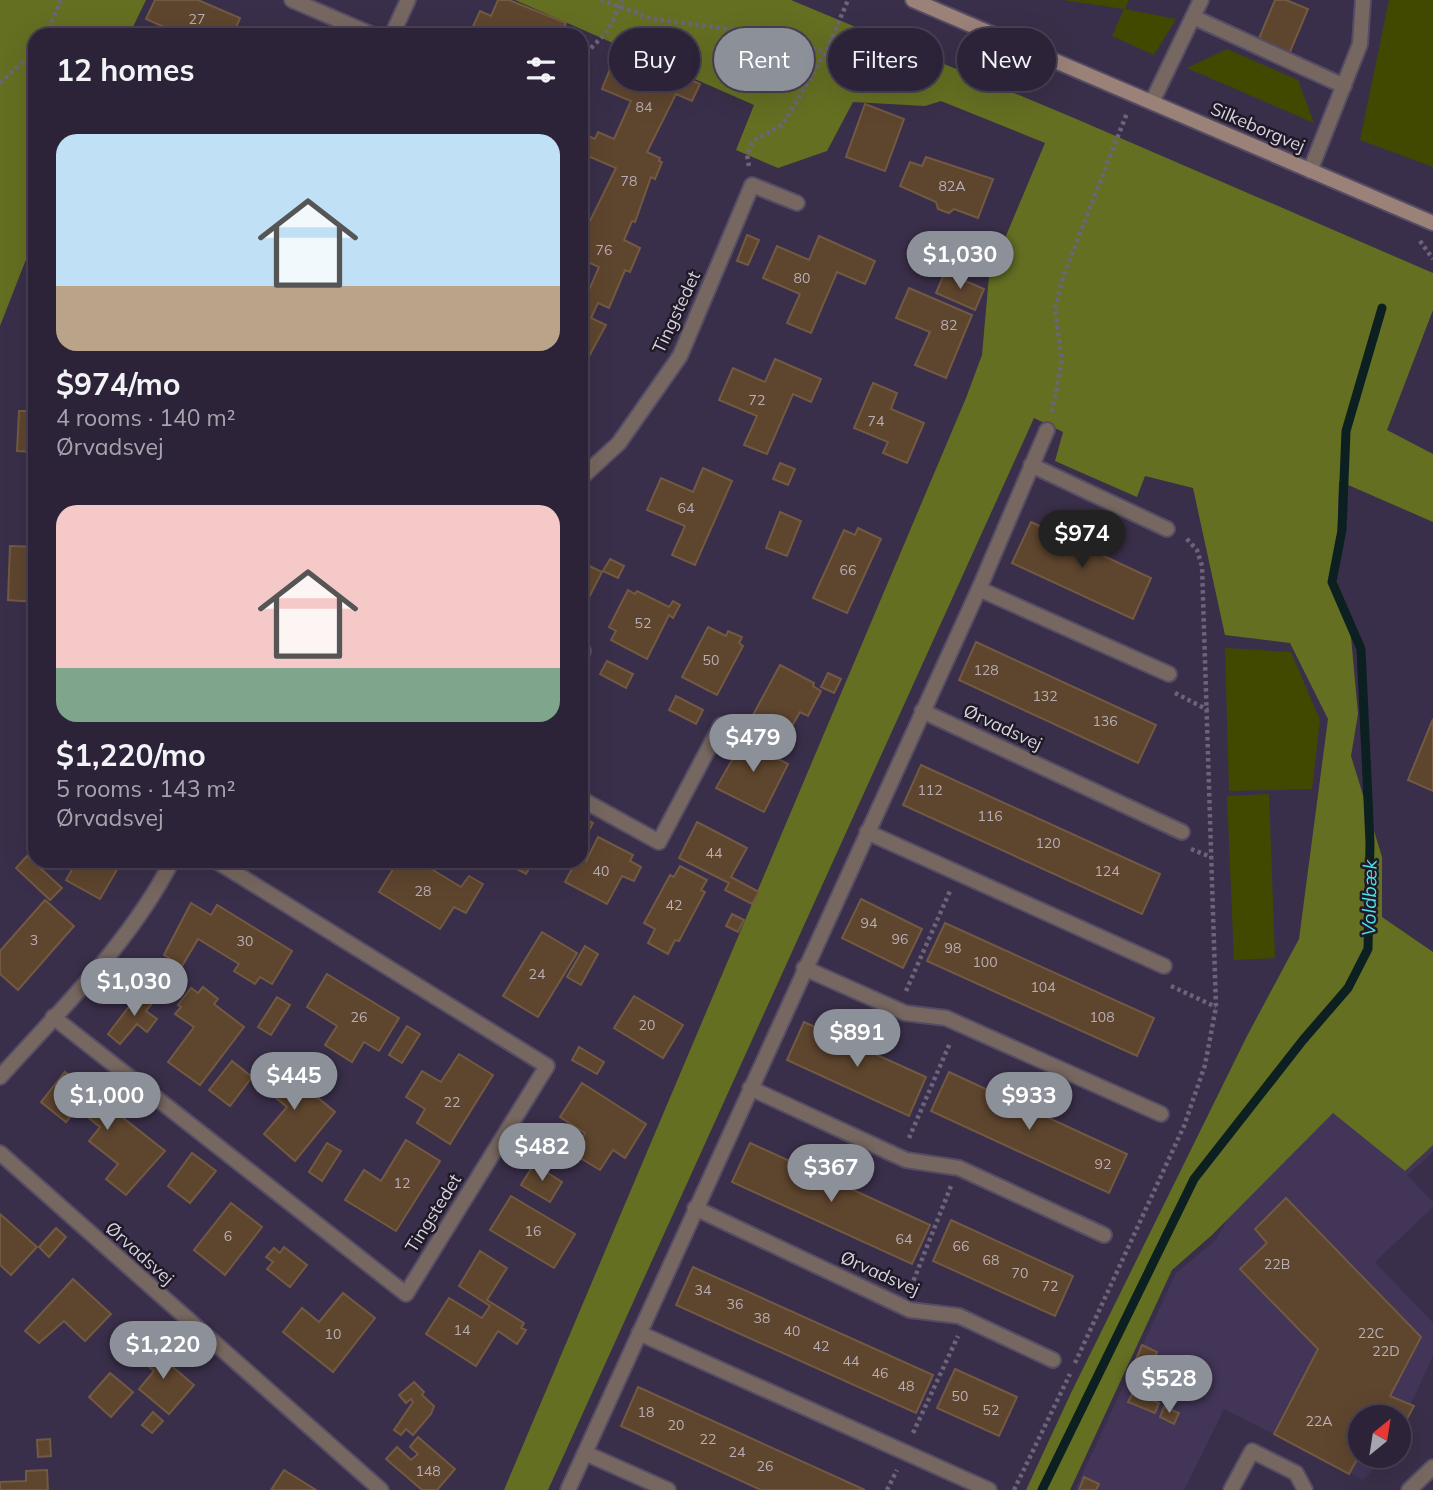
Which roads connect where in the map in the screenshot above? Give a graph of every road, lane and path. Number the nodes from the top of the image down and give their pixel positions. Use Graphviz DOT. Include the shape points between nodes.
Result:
graph roads {
  1 [pos="61,0"];
  2 [pos="292,0"];
  3 [pos="408,0"];
  4 [pos="601,0"];
  5 [pos="622,0"];
  6 [pos="848,0"];
  7 [pos="913,0"];
  8 [pos="1201,0"];
  9 [pos="1363,0"];
  10 [pos="620,7"];
  11 [pos="1193,17"];
  12 [pos="49,28"];
  13 [pos="357,28"];
  14 [pos="395,28"];
  15 [pos="588,51"];
  16 [pos="826,52"];
  17 [pos="28,57"];
  18 [pos="0,83"];
  19 [pos="1344,86"];
  20 [pos="1135,95"];
  21 [pos="1152,102"];
  22 [pos="747,155"];
  23 [pos="1310,171"];
  24 [pos="797,203"];
  25 [pos="1433,223"];
  26 [pos="1047,429"];
  27 [pos="1031,465"];
  28 [pos="588,472"];
  29 [pos="1167,529"];
  30 [pos="979,589"];
  31 [pos="1169,674"];
  32 [pos="922,711"];
  33 [pos="1208,711"];
  34 [pos="722,724"];
  35 [pos="588,803"];
  36 [pos="867,832"];
  37 [pos="1182,832"];
  38 [pos="168,868"];
  39 [pos="227,868"];
  40 [pos="958,874"];
  41 [pos="1164,967"];
  42 [pos="804,968"];
  43 [pos="915,997"];
  44 [pos="1216,1007"];
  45 [pos="54,1017"];
  46 [pos="959,1023"];
  47 [pos="0,1077"];
  48 [pos="750,1088"];
  49 [pos="1161,1114"];
  50 [pos="918,1146"];
  51 [pos="0,1153"];
  52 [pos="958,1168"];
  53 [pos="695,1208"];
  54 [pos="1104,1235"];
  55 [pos="920,1293"];
  56 [pos="966,1320"];
  57 [pos="639,1333"];
  58 [pos="1054,1360"];
  59 [pos="905,1452"];
  60 [pos="585,1453"];
  61 [pos="1433,1467"];
  62 [pos="382,1490"];
  63 [pos="568,1490"];
  64 [pos="668,1490"];
  65 [pos="989,1490"];
  66 [pos="1014,1490"];
  67 [pos="1231,1490"];
  68 [pos="1306,1490"];
  69 [pos="1409,1490"];
  1 -- 12 [label="path"];
  2 -- 13 [label="street"];
  3 -- 14 [label="street"];
  4 -- 10 [label="path"];
  5 -- 10 [label="path"];
  6 -- 16 [label="path"];
  7 -- 20 [label="main road, Silkeborgvej"];
  8 -- 11 [label="street"];
  9 -- 19 [label="street" via="1360,44"];
  10 -- 15 [label="path" via="608,31"];
  10 -- 16 [label="path" via="653,19 744,31"];
  11 -- 19 [label="street"];
  11 -- 21 [label="street"];
  16 -- 22 [label="path" via="782,125 753,141"];
  17 -- 18 [label="path"];
  19 -- 23 [label="street"];
  20 -- 21 [label="main road, Silkeborgvej"];
  20 -- 26 [label="path" via="1063,277 1055,310 1061,372"];
  21 -- 23 [label="main road, Silkeborgvej"];
  23 -- 25 [label="main road, Silkeborgvej"];
  24 -- 28 [label="street, Tingstedet" via="752,185 680,356 619,443"];
  26 -- 27 [label="street"];
  27 -- 29 [label="street"];
  27 -- 30 [label="street"];
  29 -- 33 [label="path" via="1187,538 1202,566"];
  30 -- 31 [label="street"];
  30 -- 32 [label="street"];
  31 -- 33 [label="path" via="1167,689"];
  32 -- 36 [label="street"];
  32 -- 37 [label="street, Ørvadsvej"];
  33 -- 44 [label="path"];
  34 -- 35 [label="street" via="659,842"];
  36 -- 40 [label="street"];
  36 -- 42 [label="street"];
  38 -- 45 [label="street" via="118,946"];
  39 -- 45 [label="street, Tingstedet" via="547,1066 406,1294"];
  40 -- 41 [label="street"];
  40 -- 43 [label="path" via="905,990"];
  41 -- 44 [label="path" via="1169,986"];
  42 -- 46 [label="street" via="905,1013"];
  42 -- 48 [label="street"];
  44 -- 66 [label="path" via="1205,1065 1184,1126"];
  45 -- 47 [label="street"];
  46 -- 49 [label="street"];
  46 -- 50 [label="path" via="908,1140"];
  48 -- 52 [label="street" via="906,1160"];
  48 -- 53 [label="street"];
  51 -- 62 [label="street, Ørvadsvej"];
  52 -- 54 [label="street"];
  52 -- 55 [label="path" via="910,1287"];
  53 -- 56 [label="street, Ørvadsvej" via="910,1310"];
  53 -- 57 [label="street"];
  56 -- 58 [label="street, Ørvadsvej"];
  56 -- 59 [label="path"];
  57 -- 59 [label="street"];
  57 -- 60 [label="street"];
  59 -- 65 [label="street"];
  60 -- 63 [label="street"];
  60 -- 64 [label="street"];
  61 -- 69 [label="street"];
  67 -- 68 [label="street" via="1252,1451 1296,1473"];
}
